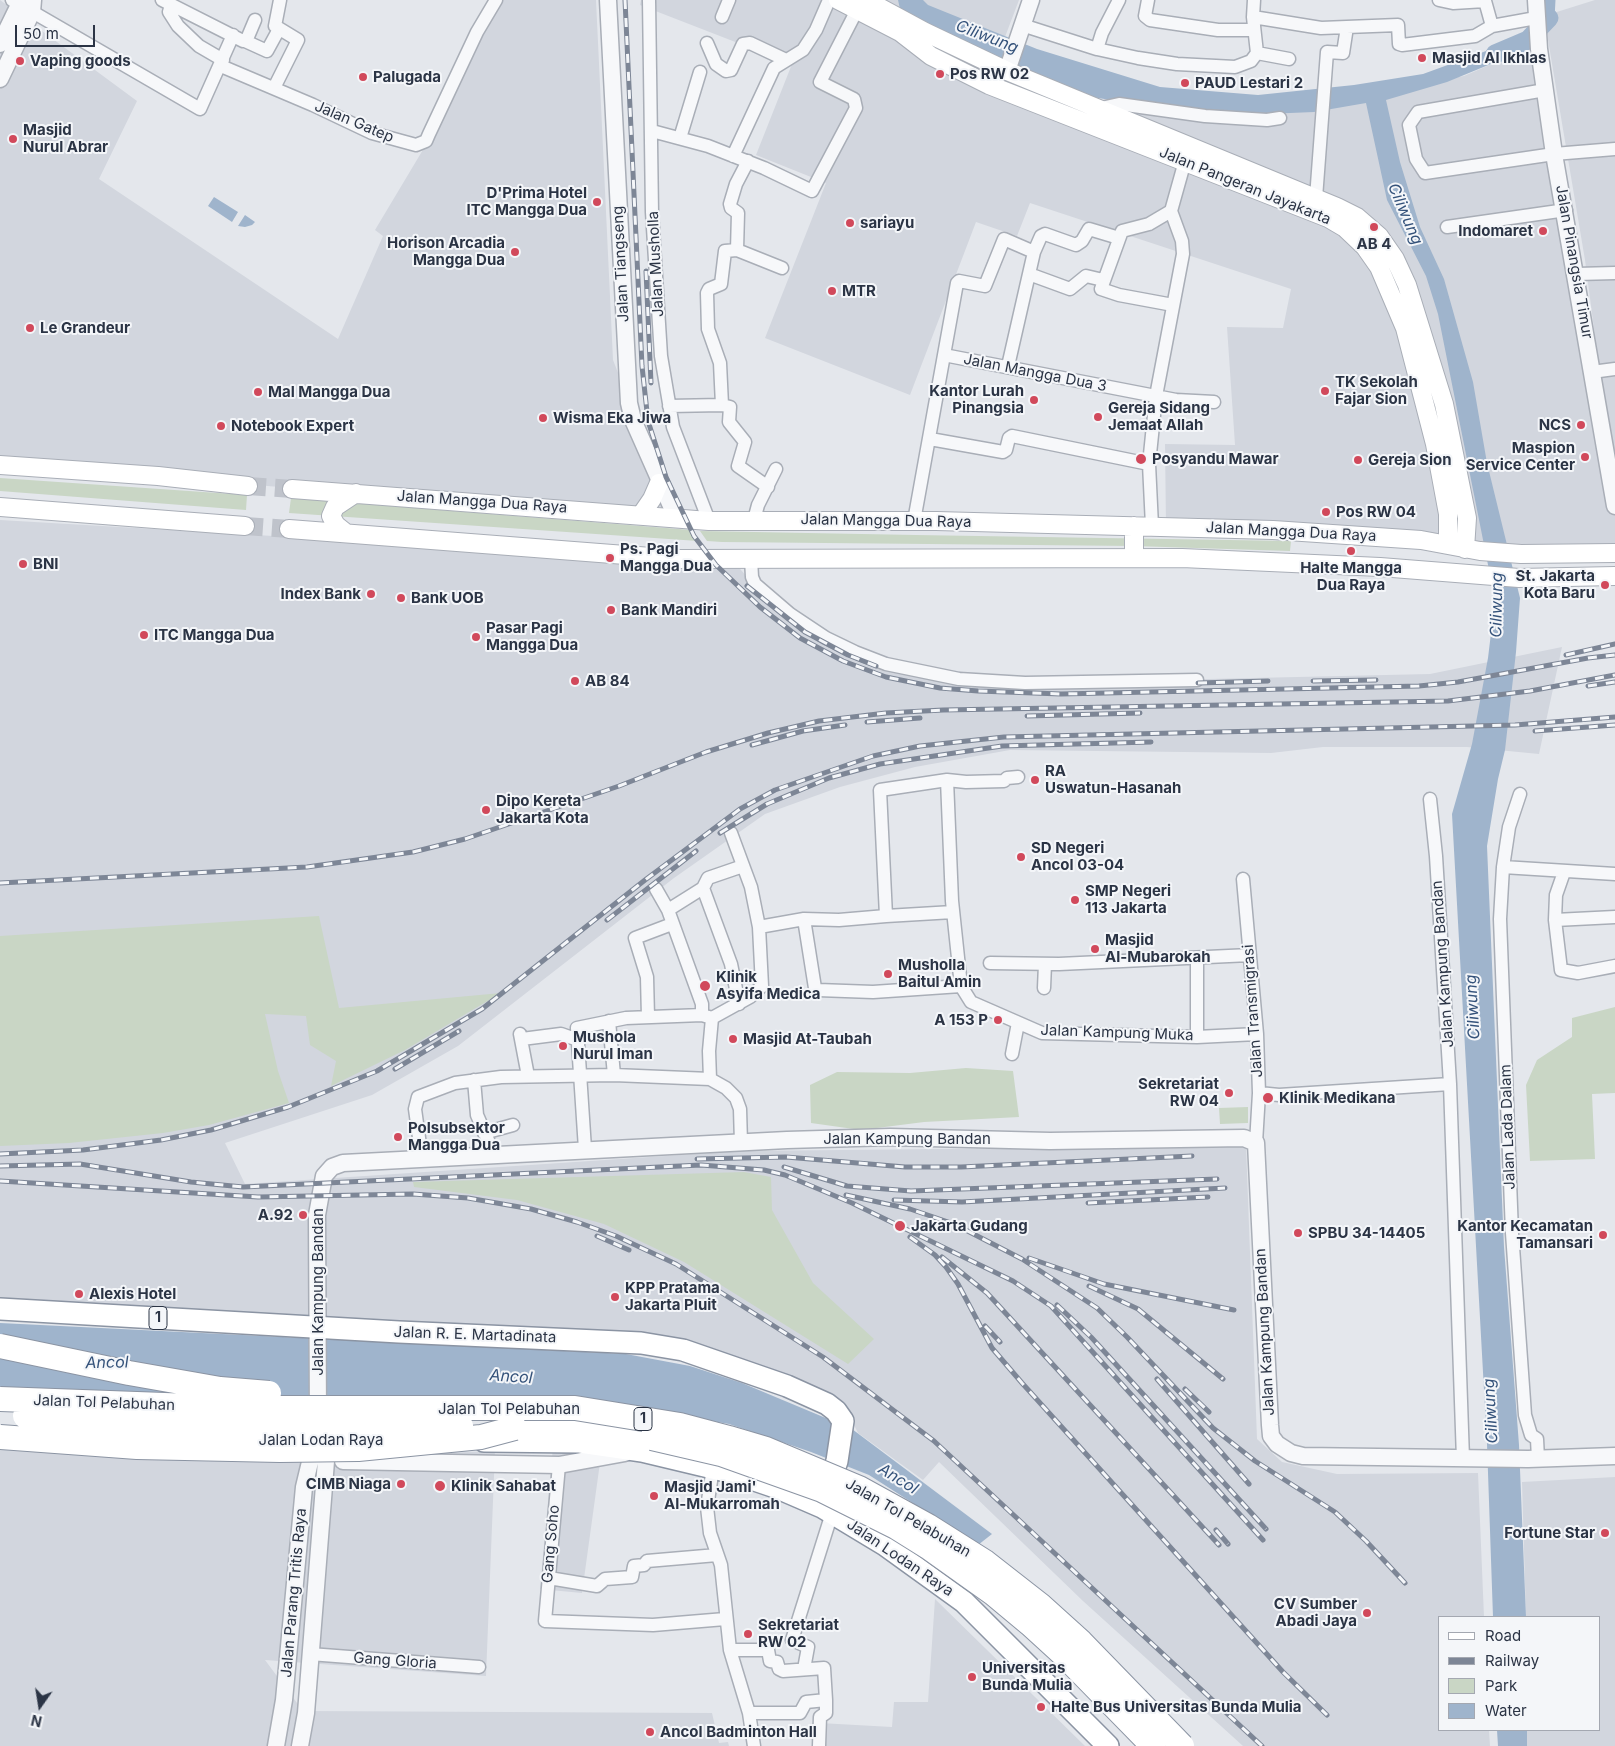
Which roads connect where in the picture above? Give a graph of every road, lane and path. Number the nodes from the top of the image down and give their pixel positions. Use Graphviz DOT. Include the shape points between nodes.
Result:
graph roads {
  1 [pos="280,0"];
  2 [pos="496,0"];
  3 [pos="608,0"];
  4 [pos="649,0"];
  5 [pos="729,0"];
  6 [pos="829,0"];
  7 [pos="838,0"];
  8 [pos="1030,0"];
  9 [pos="1119,0"];
  10 [pos="1148,0"];
  11 [pos="1254,0"];
  12 [pos="1439,0"];
  13 [pos="1536,0"];
  14 [pos="25,3"];
  15 [pos="166,3"];
  16 [pos="871,4"];
  17 [pos="722,17"];
  18 [pos="255,20"];
  19 [pos="1536,23"];
  20 [pos="1253,24"];
  21 [pos="1492,26"];
  22 [pos="1347,27"];
  23 [pos="279,29"];
  24 [pos="1020,30"];
  25 [pos="233,36"];
  26 [pos="245,41"];
  27 [pos="707,43"];
  28 [pos="0,44"];
  29 [pos="1097,49"];
  30 [pos="1257,53"];
  31 [pos="1289,59"];
  32 [pos="786,60"];
  33 [pos="222,63"];
  34 [pos="1007,69"];
  35 [pos="700,72"];
  36 [pos="0,79"];
  37 [pos="274,88"];
  38 [pos="1545,90"];
  39 [pos="1101,108"];
  40 [pos="1123,118"];
  41 [pos="1280,118"];
  42 [pos="1143,126"];
  43 [pos="652,131"];
  44 [pos="1116,136"];
  45 [pos="680,138"];
  46 [pos="1136,143"];
  47 [pos="1615,149"];
  48 [pos="1554,154"];
  49 [pos="733,156"];
  50 [pos="1185,161"];
  51 [pos="748,162"];
  52 [pos="1316,198"];
  53 [pos="1566,210"];
  54 [pos="1171,211"];
  55 [pos="1447,227"];
  56 [pos="1119,238"];
  57 [pos="736,250"];
  58 [pos="1034,252"];
  59 [pos="782,268"];
  60 [pos="1615,273"];
  61 [pos="1029,274"];
  62 [pos="1577,274"];
  63 [pos="1104,280"];
  64 [pos="1173,305"];
  65 [pos="944,355"];
  66 [pos="1008,366"];
  67 [pos="1615,369"];
  68 [pos="1592,372"];
  69 [pos="1156,396"];
  70 [pos="1214,402"];
  71 [pos="722,405"];
  72 [pos="1435,405"];
  73 [pos="669,406"];
  74 [pos="1608,433"];
  75 [pos="930,439"];
  76 [pos="1149,464"];
  77 [pos="0,465"];
  78 [pos="776,469"];
  79 [pos="659,483"];
  80 [pos="248,486"];
  81 [pos="768,487"];
  82 [pos="292,489"];
  83 [pos="356,493"];
  84 [pos="0,506"];
  85 [pos="1615,506"];
  86 [pos="641,515"];
  87 [pos="676,518"];
  88 [pos="754,520"];
  89 [pos="709,521"];
  90 [pos="914,521"];
  91 [pos="245,526"];
  92 [pos="1134,526"];
  93 [pos="1152,526"];
  94 [pos="289,529"];
  95 [pos="346,534"];
  96 [pos="1464,548"];
  97 [pos="1615,553"];
  98 [pos="1134,558"];
  99 [pos="751,559"];
  100 [pos="1615,576"];
  101 [pos="1197,680"];
  102 [pos="1018,777"];
  103 [pos="947,780"];
  104 [pos="1520,794"];
  105 [pos="1430,799"];
  106 [pos="731,833"];
  107 [pos="743,866"];
  108 [pos="1503,867"];
  109 [pos="1564,872"];
  110 [pos="1615,874"];
  111 [pos="1243,879"];
  112 [pos="703,888"];
  113 [pos="656,889"];
  114 [pos="668,910"];
  115 [pos="953,912"];
  116 [pos="886,916"];
  117 [pos="1615,916"];
  118 [pos="804,919"];
  119 [pos="1554,920"];
  120 [pos="672,924"];
  121 [pos="758,926"];
  122 [pos="1250,955"];
  123 [pos="1197,958"];
  124 [pos="990,963"];
  125 [pos="1045,964"];
  126 [pos="1615,966"];
  127 [pos="961,986"];
  128 [pos="1044,988"];
  129 [pos="739,1004"];
  130 [pos="707,1016"];
  131 [pos="648,1018"];
  132 [pos="609,1021"];
  133 [pos="1018,1023"];
  134 [pos="1257,1034"];
  135 [pos="1197,1036"];
  136 [pos="578,1040"];
  137 [pos="1012,1054"];
  138 [pos="580,1074"];
  139 [pos="614,1075"];
  140 [pos="528,1076"];
  141 [pos="710,1079"];
  142 [pos="474,1080"];
  143 [pos="1450,1084"];
  144 [pos="1259,1093"];
  145 [pos="513,1125"];
  146 [pos="484,1133"];
  147 [pos="741,1143"];
  148 [pos="1256,1143"];
  149 [pos="586,1149"];
  150 [pos="494,1154"];
  151 [pos="422,1159"];
  152 [pos="0,1309"];
  153 [pos="316,1331"];
  154 [pos="0,1346"];
  155 [pos="0,1399"];
  156 [pos="530,1406"];
  157 [pos="0,1414"];
  158 [pos="515,1428"];
  159 [pos="0,1431"];
  160 [pos="0,1437"];
  161 [pos="319,1446"];
  162 [pos="642,1452"];
  163 [pos="1615,1452"];
  164 [pos="1589,1456"];
  165 [pos="1615,1456"];
  166 [pos="1470,1459"];
  167 [pos="1533,1459"];
  168 [pos="559,1465"];
  169 [pos="713,1468"];
  170 [pos="826,1506"];
  171 [pos="717,1555"];
  172 [pos="548,1578"];
  173 [pos="725,1619"];
  174 [pos="730,1650"];
  175 [pos="310,1654"];
  176 [pos="479,1667"];
  177 [pos="804,1670"];
  178 [pos="826,1700"];
  179 [pos="749,1712"];
  180 [pos="276,1746"];
  181 [pos="300,1746"];
  182 [pos="754,1746"];
  183 [pos="819,1746"];
  184 [pos="1108,1746"];
  185 [pos="1153,1746"];
  186 [pos="1182,1746"];
  1 -- 23 [label="street" via="275,20"];
  2 -- 37 [label="street, Jalan Gatep" via="477,32 429,134 421,143 409,144 372,133"];
  3 -- 79 [label="street, Jalan Tiangseng" via="629,403"];
  4 -- 43 [label="street, Jalan Musholla"];
  5 -- 17 [label="street"];
  6 -- 32 [label="street" via="803,50"];
  7 -- 16 [label="main road, Jalan Pangeran Jayakarta"];
  8 -- 24 [label="street"];
  9 -- 29 [label="street"];
  10 -- 20 [label="street" via="1146,16 1150,20 1218,30"];
  11 -- 20 [label="street"];
  12 -- 21 [label="street" via="1453,3 1485,1"];
  13 -- 19 [label="street, Jalan Pinangsia Timur"];
  14 -- 28 [label="street"];
  14 -- 33 [label="street" via="200,109"];
  14 -- 36 [label="street"];
  15 -- 25 [label="street"];
  15 -- 33 [label="street, Jalan Gatep" via="178,26"];
  16 -- 34 [label="main road, Jalan Pangeran Jayakarta"];
  16 -- 44 [label="main road, Jalan Pangeran Jayakarta" via="931,56 980,81"];
  16 -- 51 [label="street" via="820,82 854,99 856,108 812,191"];
  18 -- 26 [label="street"];
  19 -- 21 [label="street"];
  19 -- 38 [label="street, Jalan Pinangsia Timur"];
  20 -- 22 [label="street"];
  20 -- 30 [label="street"];
  21 -- 22 [label="street" via="1476,36 1402,45 1399,44 1398,25"];
  22 -- 52 [label="street" via="1342,53 1327,52"];
  23 -- 26 [label="street" via="267,51"];
  23 -- 37 [label="street" via="298,40"];
  24 -- 29 [label="street"];
  24 -- 34 [label="street"];
  25 -- 26 [label="street"];
  25 -- 33 [label="street"];
  27 -- 32 [label="street" via="716,64 726,71 731,70 743,44 750,43"];
  29 -- 30 [label="street" via="1177,64 1235,67 1246,64"];
  30 -- 31 [label="street"];
  32 -- 49 [label="street" via="774,68"];
  33 -- 37 [label="street, Jalan Gatep"];
  34 -- 39 [label="main road, Jalan Pangeran Jayakarta"];
  35 -- 45 [label="street"];
  38 -- 48 [label="street, Jalan Pinangsia Timur"];
  38 -- 48 [label="street" via="1418,112 1409,125 1416,159 1425,173"];
  39 -- 40 [label="main road, Jalan Pangeran Jayakarta"];
  39 -- 41 [label="street" via="1119,104 1206,116"];
  40 -- 42 [label="main road, Jalan Pangeran Jayakarta"];
  40 -- 44 [label="main road" via="1122,129"];
  42 -- 46 [label="main road" via="1135,132"];
  42 -- 52 [label="main road, Jalan Pangeran Jayakarta"];
  43 -- 45 [label="street"];
  43 -- 73 [label="street, Jalan Musholla" via="655,258"];
  44 -- 46 [label="main road, Jalan Pangeran Jayakarta"];
  45 -- 49 [label="street"];
  46 -- 50 [label="main road, Jalan Pangeran Jayakarta"];
  47 -- 48 [label="street"];
  48 -- 53 [label="street, Jalan Pinangsia Timur"];
  49 -- 51 [label="street"];
  50 -- 54 [label="street"];
  50 -- 72 [label="main road, Jalan Pangeran Jayakarta" via="1328,218 1345,228 1365,247 1379,267"];
  51 -- 57 [label="street" via="730,204 738,213"];
  52 -- 72 [label="main road, Jalan Pangeran Jayakarta" via="1357,218 1379,236 1395,259 1407,285"];
  53 -- 55 [label="street"];
  53 -- 62 [label="street, Jalan Pinangsia Timur"];
  54 -- 56 [label="street" via="1149,224 1125,229"];
  54 -- 64 [label="street" via="1184,254"];
  56 -- 58 [label="street" via="1092,229 1076,245 1045,234"];
  56 -- 63 [label="street"];
  57 -- 59 [label="street"];
  57 -- 71 [label="street" via="725,251 722,284 709,289 706,299 708,329 720,364"];
  58 -- 61 [label="street"];
  58 -- 65 [label="street" via="1003,239 985,286 958,282"];
  60 -- 62 [label="street"];
  61 -- 63 [label="street" via="1070,289 1086,276"];
  61 -- 66 [label="street"];
  62 -- 68 [label="street, Jalan Pinangsia Timur"];
  63 -- 64 [label="street" via="1100,289 1103,291"];
  64 -- 69 [label="street"];
  65 -- 66 [label="street, Jalan Mangga Dua 3"];
  65 -- 75 [label="street"];
  66 -- 69 [label="street, Jalan Mangga Dua 3"];
  67 -- 68 [label="street"];
  68 -- 74 [label="street, Jalan Pinangsia Timur"];
  69 -- 70 [label="street, Jalan Mangga Dua 3"];
  69 -- 76 [label="street"];
  71 -- 73 [label="street"];
  71 -- 81 [label="street" via="730,408 729,422 745,442 738,466"];
  72 -- 96 [label="main road, Jalan Pangeran Jayakarta" via="1467,518"];
  73 -- 89 [label="street, Jalan Musholla" via="673,427"];
  74 -- 85 [label="street, Jalan Pinangsia Timur"];
  75 -- 76 [label="street" via="1003,452 1012,436"];
  75 -- 90 [label="street"];
  76 -- 93 [label="street"];
  77 -- 80 [label="main road"];
  78 -- 81 [label="street"];
  79 -- 86 [label="main road"];
  79 -- 87 [label="street, Jalan Tiangseng"];
  81 -- 88 [label="street"];
  82 -- 83 [label="main road, Jalan Mangga Dua Raya"];
  83 -- 86 [label="main road, Jalan Mangga Dua Raya"];
  83 -- 95 [label="main road" via="334,508 331,516 336,526"];
  84 -- 91 [label="main road"];
  86 -- 87 [label="main road, Jalan Mangga Dua Raya"];
  87 -- 89 [label="main road, Jalan Mangga Dua Raya"];
  88 -- 89 [label="main road, Jalan Mangga Dua Raya"];
  88 -- 90 [label="main road, Jalan Mangga Dua Raya"];
  90 -- 92 [label="main road, Jalan Mangga Dua Raya"];
  92 -- 93 [label="main road, Jalan Mangga Dua Raya"];
  92 -- 98 [label="main road"];
  93 -- 96 [label="main road, Jalan Mangga Dua Raya" via="1387,536"];
  94 -- 95 [label="main road, Jalan Mangga Dua Raya"];
  95 -- 99 [label="main road, Jalan Mangga Dua Raya" via="635,557"];
  96 -- 97 [label="main road, Jalan Mangga Dua Raya" via="1521,554"];
  98 -- 99 [label="main road, Jalan Mangga Dua Raya"];
  98 -- 100 [label="main road, Jalan Mangga Dua Raya" via="1380,567 1519,578"];
  99 -- 101 [label="street" via="755,584 790,614 826,638 886,664 959,679 1025,683"];
  102 -- 103 [label="street" via="1004,781"];
  103 -- 115 [label="street"];
  103 -- 116 [label="street" via="880,790"];
  104 -- 108 [label="street, Jalan Lada Dalam" via="1509,827"];
  105 -- 143 [label="street, Jalan Kampung Bandan"];
  106 -- 107 [label="street"];
  107 -- 112 [label="street" via="708,878"];
  107 -- 121 [label="street" via="752,889"];
  108 -- 109 [label="street"];
  108 -- 167 [label="street, Jalan Lada Dalam" via="1500,919 1512,1233 1525,1415 1531,1435 1537,1439"];
  109 -- 110 [label="street"];
  109 -- 119 [label="street" via="1556,896"];
  111 -- 122 [label="street, Jalan Transmigrasi"];
  112 -- 114 [label="street"];
  112 -- 129 [label="street" via="731,964"];
  113 -- 114 [label="street"];
  114 -- 120 [label="street"];
  115 -- 116 [label="street"];
  115 -- 127 [label="street"];
  116 -- 118 [label="street"];
  117 -- 119 [label="street"];
  118 -- 121 [label="street"];
  118 -- 127 [label="street" via="815,988 818,990 873,992"];
  119 -- 126 [label="street" via="1561,970 1578,973"];
  120 -- 130 [label="street"];
  120 -- 131 [label="street" via="635,938 647,978"];
  121 -- 129 [label="street" via="762,987"];
  122 -- 123 [label="street"];
  122 -- 134 [label="street, Jalan Transmigrasi"];
  123 -- 125 [label="street"];
  123 -- 135 [label="street"];
  124 -- 125 [label="street"];
  125 -- 128 [label="street"];
  127 -- 133 [label="street, Jalan Kampung Muka" via="972,1002"];
  129 -- 130 [label="street"];
  130 -- 131 [label="street"];
  130 -- 141 [label="street"];
  131 -- 132 [label="street"];
  132 -- 136 [label="street" via="577,1028"];
  132 -- 139 [label="street"];
  133 -- 135 [label="street, Jalan Kampung Muka"];
  133 -- 137 [label="street"];
  134 -- 135 [label="street, Jalan Kampung Muka"];
  134 -- 144 [label="street, Jalan Transmigrasi"];
  136 -- 138 [label="street"];
  136 -- 140 [label="street" via="561,1034 521,1037"];
  138 -- 139 [label="street"];
  138 -- 140 [label="street"];
  138 -- 149 [label="street"];
  139 -- 141 [label="street"];
  140 -- 142 [label="street"];
  141 -- 147 [label="street" via="736,1098 740,1109"];
  142 -- 146 [label="street" via="477,1115"];
  142 -- 151 [label="street" via="448,1085 418,1098 415,1109"];
  143 -- 144 [label="street" via="1279,1095"];
  143 -- 166 [label="street, Jalan Kampung Bandan"];
  144 -- 148 [label="street, Jalan Transmigrasi"];
  145 -- 146 [label="street"];
  146 -- 150 [label="street"];
  147 -- 148 [label="street, Jalan Kampung Bandan" via="890,1137 1050,1141 1244,1138"];
  147 -- 149 [label="street, Jalan Kampung Bandan"];
  148 -- 166 [label="street, Jalan Kampung Bandan" via="1272,1436 1284,1450 1302,1456"];
  149 -- 150 [label="street, Jalan Kampung Bandan"];
  150 -- 151 [label="street, Jalan Kampung Bandan"];
  151 -- 153 [label="street, Jalan Kampung Bandan" via="343,1163 332,1167 324,1176 317,1215"];
  152 -- 153 [label="highway, Jalan R. E. Martadinata / 1"];
  153 -- 161 [label="street, Jalan Kampung Bandan"];
  153 -- 170 [label="highway, Jalan R. E. Martadinata / 1, bridge" via="644,1343 683,1350 787,1386 828,1404 836,1411 843,1421"];
  154 -- 156 [label="highway, bridge" via="220,1390 296,1395 446,1396"];
  155 -- 156 [label="highway, Jalan Tol Pelabuhan / 1, bridge" via="274,1408"];
  156 -- 186 [label="highway, Jalan Tol Pelabuhan / 1, bridge" via="575,1408 680,1425 766,1449 859,1488 928,1526 1018,1586 1081,1642"];
  157 -- 158 [label="highway, Jalan Tol Pelabuhan / 1, bridge" via="160,1426 255,1429"];
  158 -- 160 [label="highway, bridge" via="481,1437 339,1450 137,1447"];
  158 -- 185 [label="highway, Jalan Tol Pelabuhan / 1, bridge" via="619,1434 682,1445 763,1468 857,1507 928,1547 994,1594 1065,1656"];
  159 -- 161 [label="highway, Jalan Lodan Raya / 1"];
  161 -- 162 [label="highway, Jalan Lodan Raya / 1" via="403,1439 566,1442"];
  161 -- 168 [label="street, Jalan Lodan Raya"];
  161 -- 175 [label="street, Jalan Parang Tritis Raya"];
  161 -- 180 [label="street, Jalan Parang Tritis Raya" via="304,1487 284,1700"];
  162 -- 168 [label="street, Jalan Lodan Raya"];
  162 -- 169 [label="highway, Jalan Lodan Raya / 1"];
  163 -- 164 [label="street"];
  164 -- 165 [label="street"];
  164 -- 167 [label="street"];
  166 -- 167 [label="street"];
  168 -- 172 [label="street, Gang Soho"];
  169 -- 170 [label="highway, Jalan Lodan Raya / 1"];
  169 -- 171 [label="street" via="707,1507"];
  170 -- 177 [label="street" via="792,1640 808,1646"];
  170 -- 184 [label="highway, Jalan Lodan Raya / 1" via="964,1602"];
  171 -- 172 [label="street" via="647,1561 644,1565 634,1566 632,1578 605,1579 597,1586"];
  171 -- 173 [label="street"];
  172 -- 173 [label="street, Gang Soho" via="544,1618 548,1622 647,1625"];
  173 -- 174 [label="street"];
  174 -- 177 [label="street" via="768,1650 770,1661 777,1662 781,1670"];
  174 -- 179 [label="street"];
  175 -- 176 [label="street, Gang Gloria"];
  175 -- 181 [label="street, Jalan Parang Tritis Raya"];
  177 -- 178 [label="street" via="824,1668"];
  178 -- 179 [label="street" via="806,1702 800,1714"];
  178 -- 183 [label="street" via="826,1713 820,1717"];
  179 -- 182 [label="street"];
}
